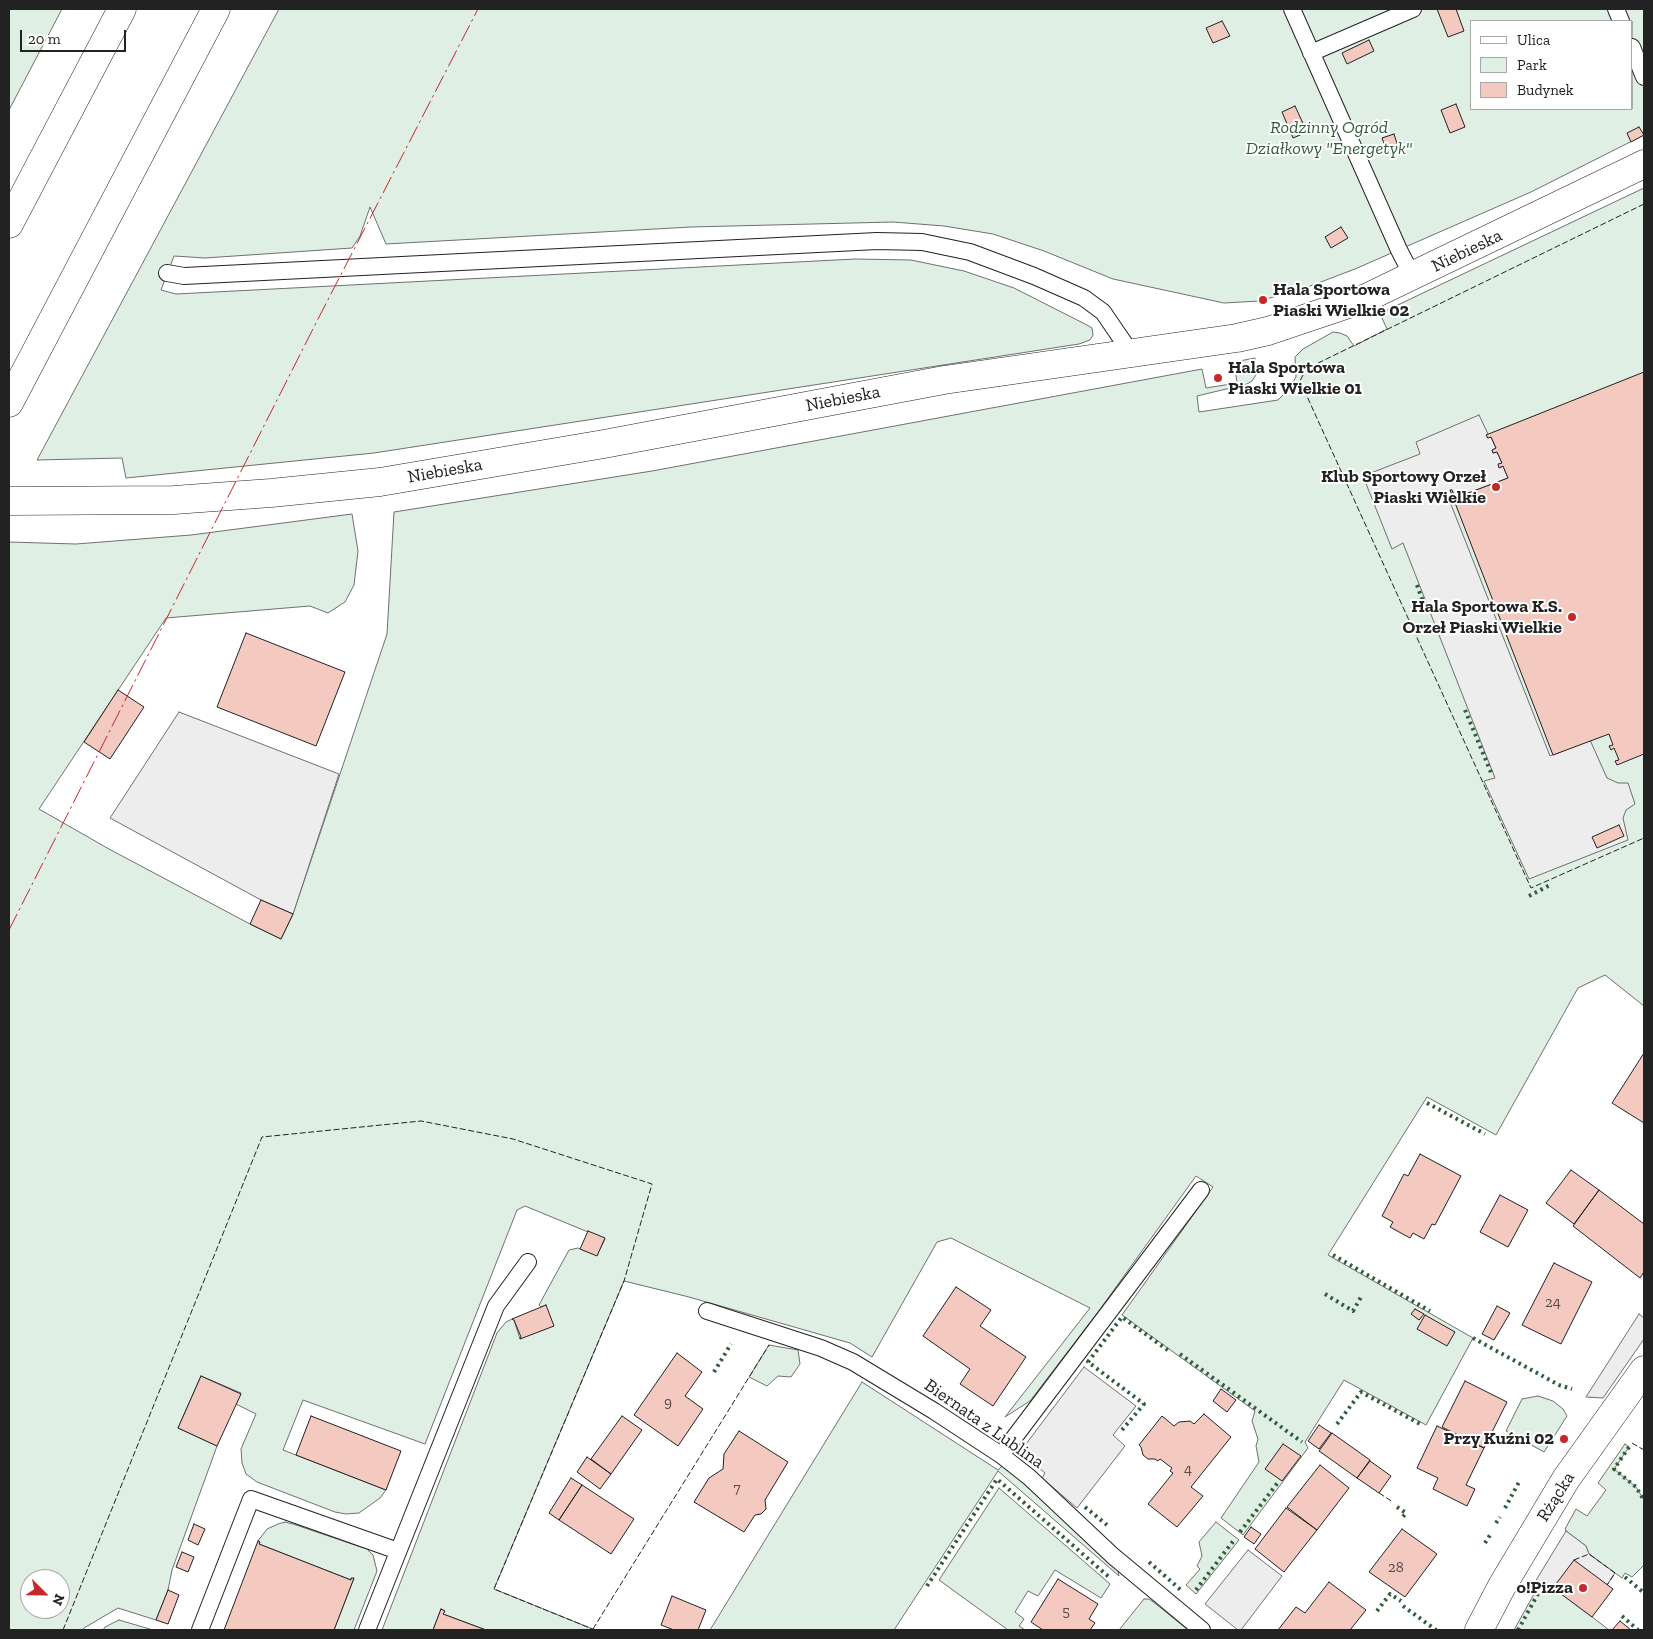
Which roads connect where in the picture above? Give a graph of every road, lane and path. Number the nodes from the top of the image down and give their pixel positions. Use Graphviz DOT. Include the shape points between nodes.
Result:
graph roads {
  1 [pos="122,9"];
  2 [pos="216,9"];
  3 [pos="1292,9"];
  4 [pos="1413,9"];
  5 [pos="1633,50"];
  6 [pos="1311,53"];
  7 [pos="1644,77"];
  8 [pos="1644,164"];
  9 [pos="9,224"];
  10 [pos="167,273"];
  11 [pos="1414,277"];
  12 [pos="1131,353"];
  13 [pos="9,403"];
  14 [pos="9,501"];
  15 [pos="1201,1190"];
  16 [pos="528,1262"];
  17 [pos="707,1311"];
  18 [pos="1644,1370"];
  19 [pos="1001,1455"];
  20 [pos="398,1551"];
  21 [pos="200,1630"];
  22 [pos="367,1630"];
  23 [pos="1202,1630"];
  24 [pos="1479,1630"];
  1 -- 9 [label="main road"];
  2 -- 13 [label="main road"];
  3 -- 6 [label="lane"];
  4 -- 6 [label="lane"];
  5 -- 7 [label="lane"];
  6 -- 11 [label="lane"];
  8 -- 11 [label="main road, Niebieska"];
  10 -- 12 [label="lane" via="194,276 877,241 922,242 970,252 1084,298 1103,312"];
  11 -- 12 [label="main road, Niebieska" via="1366,298 1268,331"];
  12 -- 14 [label="main road, Niebieska" via="944,380 380,482 174,500"];
  15 -- 19 [label="lane"];
  16 -- 20 [label="lane" via="496,1306"];
  17 -- 19 [label="lane, Biernata z Lublina" via="822,1348 853,1362"];
  18 -- 24 [label="main road, Rżącka" via="1566,1479"];
  19 -- 23 [label="lane, Biernata z Lublina" via="1057,1502 1113,1556"];
  20 -- 21 [label="lane" via="251,1499"];
  20 -- 22 [label="lane"];
}
